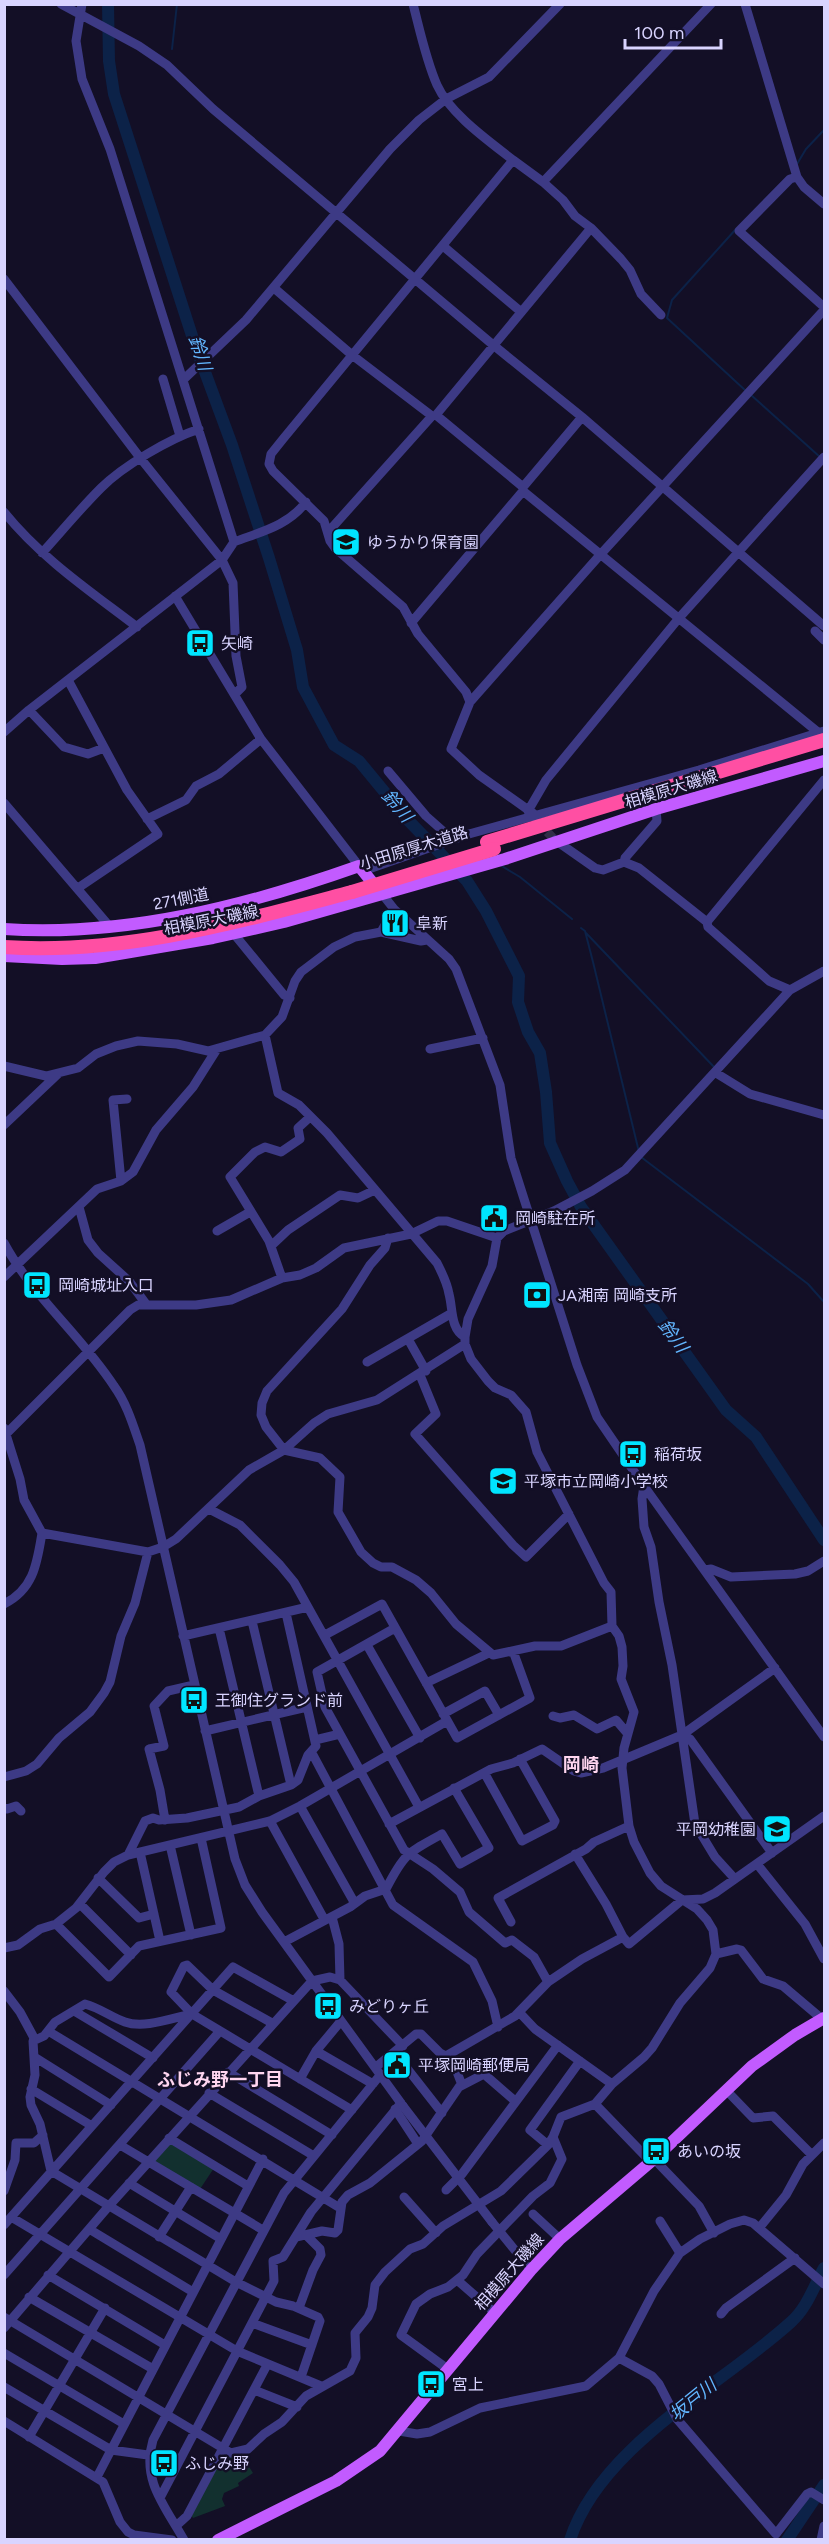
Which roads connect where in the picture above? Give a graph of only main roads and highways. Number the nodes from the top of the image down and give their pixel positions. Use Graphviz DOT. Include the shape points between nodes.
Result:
graph roads {
  1 [pos="823,739"];
  2 [pos="825,760"];
  3 [pos="351,888"];
  4 [pos="383,895"];
  5 [pos="4,929"];
  6 [pos="4,938"];
  7 [pos="4,947"];
  8 [pos="4,956"];
  9 [pos="823,2018"];
  10 [pos="218,2540"];
  1 -- 3 [label="highway, 小田原厚木道路"];
  2 -- 4 [label="main road, 相模原大磯線"];
  3 -- 6 [label="highway, 小田原厚木道路" via="161,930 78,939"];
  3 -- 7 [label="highway, 小田原厚木道路" via="213,928 163,938 81,947"];
  4 -- 5 [label="main road, 271側道" via="361,869 205,911 110,927 58,931"];
  4 -- 8 [label="main road, 相模原大磯線" via="234,934 95,958"];
  9 -- 10 [label="main road, 相模原大磯線" via="774,2049 560,2239 380,2451 356,2469"];
}
